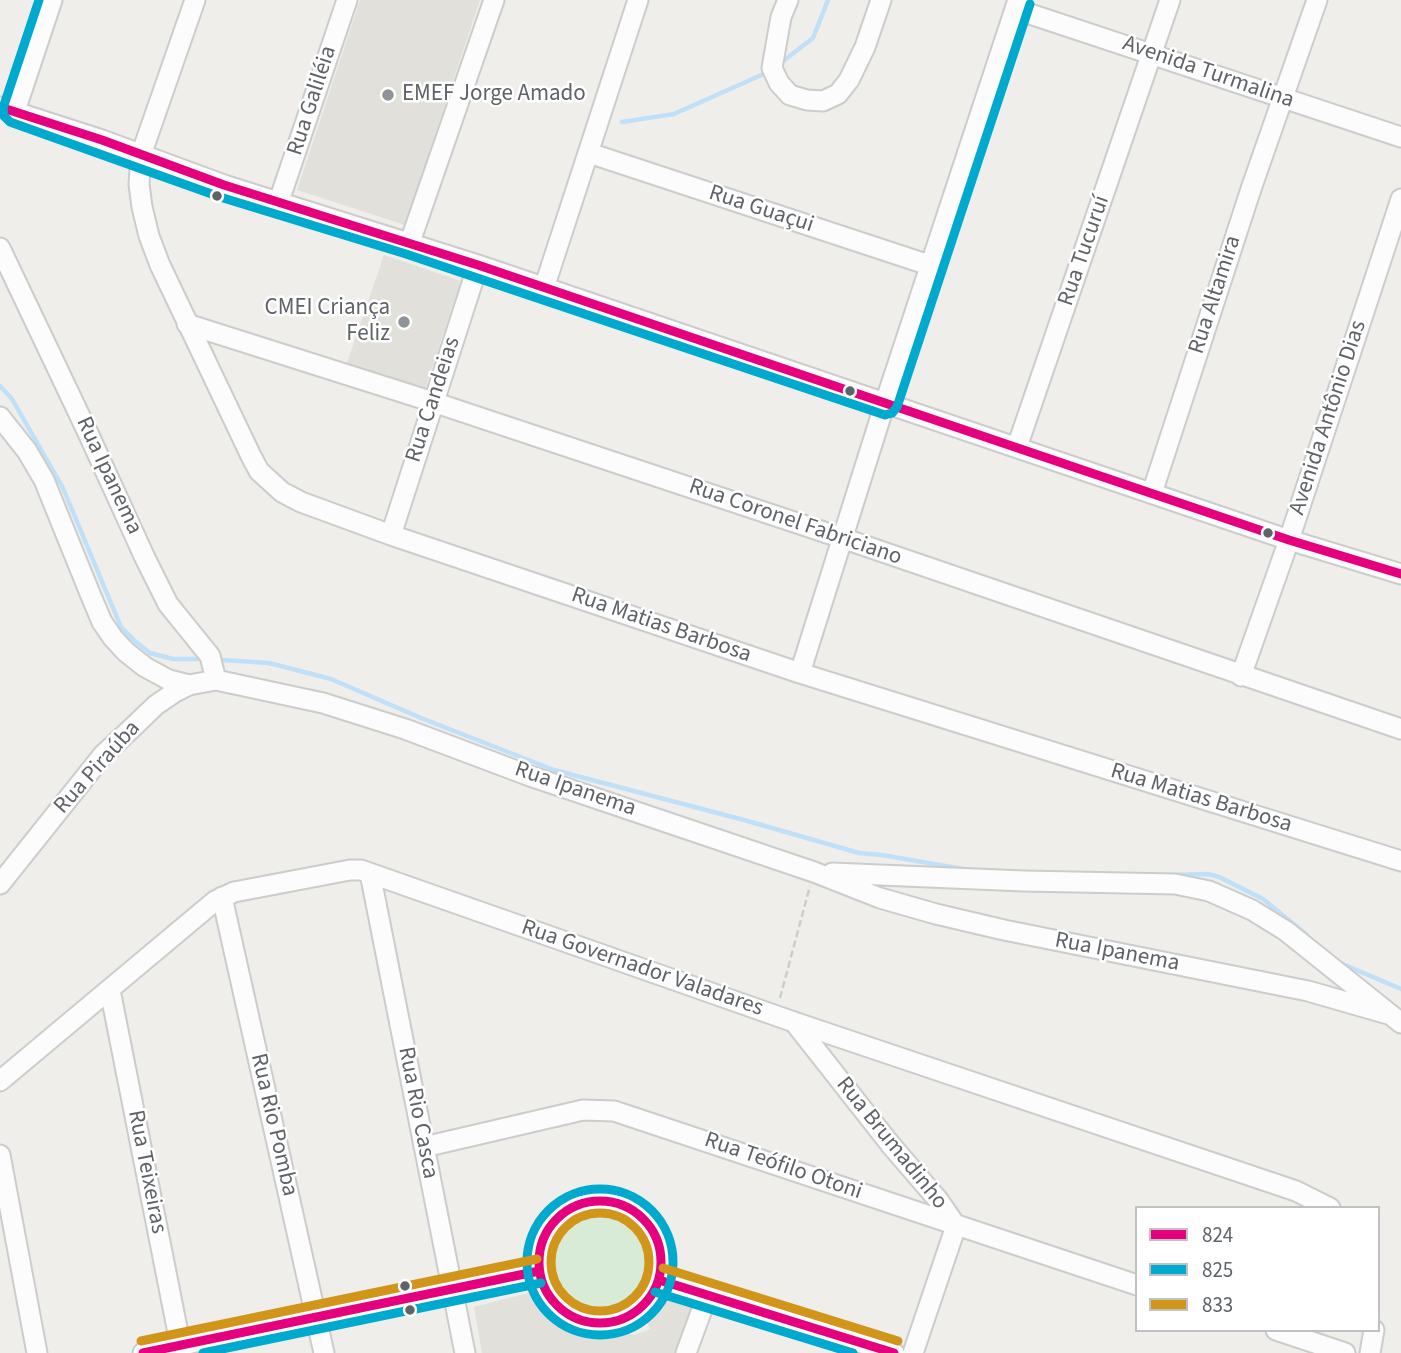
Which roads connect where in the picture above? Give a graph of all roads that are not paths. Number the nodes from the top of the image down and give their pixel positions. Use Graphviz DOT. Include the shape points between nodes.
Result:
graph roads {
  1 [pos="51,0"];
  2 [pos="195,0"];
  3 [pos="346,0"];
  4 [pos="494,0"];
  5 [pos="638,0"];
  6 [pos="788,0"];
  7 [pos="881,0"];
  8 [pos="1170,0"];
  9 [pos="1317,0"];
  10 [pos="1017,5"];
  11 [pos="1153,54"];
  12 [pos="1282,98"];
  13 [pos="7,109"];
  14 [pos="1401,137"];
  15 [pos="589,153"];
  16 [pos="141,155"];
  17 [pos="1401,199"];
  18 [pos="279,201"];
  19 [pos="410,242"];
  20 [pos="0,248"];
  21 [pos="478,265"];
  22 [pos="932,266"];
  23 [pos="544,288"];
  24 [pos="187,324"];
  25 [pos="433,402"];
  26 [pos="885,403"];
  27 [pos="0,416"];
  28 [pos="1017,447"];
  29 [pos="1152,493"];
  30 [pos="391,535"];
  31 [pos="842,538"];
  32 [pos="1289,540"];
  33 [pos="1401,574"];
  34 [pos="800,673"];
  35 [pos="1241,676"];
  36 [pos="216,680"];
  37 [pos="189,685"];
  38 [pos="1401,729"];
  39 [pos="1401,861"];
  40 [pos="814,872"];
  41 [pos="370,873"];
  42 [pos="0,884"];
  43 [pos="222,897"];
  44 [pos="110,990"];
  45 [pos="1395,1018"];
  46 [pos="794,1022"];
  47 [pos="0,1081"];
  48 [pos="424,1147"];
  49 [pos="0,1154"];
  50 [pos="1327,1206"];
  51 [pos="6,1225"];
  52 [pos="956,1226"];
  53 [pos="539,1270"];
  54 [pos="659,1280"];
  55 [pos="1135,1284"];
  56 [pos="453,1289"];
  57 [pos="707,1296"];
  58 [pos="317,1317"];
  59 [pos="1282,1332"];
  60 [pos="1374,1332"];
  61 [pos="182,1349"];
  62 [pos="37,1353"];
  63 [pos="143,1353"];
  64 [pos="324,1353"];
  65 [pos="466,1353"];
  66 [pos="686,1353"];
  67 [pos="894,1353"];
  68 [pos="913,1353"];
  69 [pos="1345,1353"];
  70 [pos="1370,1353"];
  1 -- 13 [label="street"];
  2 -- 16 [label="street, Rua Matias Barbosa"];
  3 -- 18 [label="street, Rua Galiléia"];
  4 -- 19 [label="street"];
  5 -- 15 [label="street"];
  6 -- 7 [label="street" via="772,68 790,95 822,101 838,94 849,80"];
  8 -- 11 [label="street, Rua Tucuruí"];
  9 -- 12 [label="street, Rua Altamira"];
  10 -- 11 [label="street, Avenida Turmalina"];
  10 -- 22 [label="street"];
  11 -- 12 [label="street, Avenida Turmalina"];
  11 -- 28 [label="street, Rua Tucuruí"];
  12 -- 14 [label="street, Avenida Turmalina"];
  12 -- 29 [label="street, Rua Altamira"];
  13 -- 16 [label="street"];
  15 -- 22 [label="street, Rua Guaçui"];
  15 -- 23 [label="street"];
  16 -- 18 [label="street"];
  16 -- 24 [label="street, Rua Matias Barbosa" via="139,184 149,236"];
  17 -- 32 [label="street, Avenida Antônio Dias"];
  18 -- 19 [label="street"];
  19 -- 21 [label="street"];
  20 -- 36 [label="street, Rua Ipanema" via="168,604 210,656"];
  21 -- 23 [label="street"];
  21 -- 25 [label="street, Rua Candeias"];
  22 -- 26 [label="street"];
  23 -- 26 [label="street"];
  24 -- 25 [label="street, Rua Coronel Fabriciano"];
  24 -- 30 [label="street, Rua Matias Barbosa" via="251,456 270,483 301,502"];
  25 -- 30 [label="street, Rua Candeias"];
  25 -- 31 [label="street, Rua Coronel Fabriciano"];
  26 -- 28 [label="street"];
  26 -- 31 [label="street"];
  27 -- 37 [label="street" via="44,480 102,622 113,638 145,667"];
  28 -- 29 [label="street"];
  29 -- 32 [label="street"];
  30 -- 34 [label="street, Rua Matias Barbosa"];
  31 -- 34 [label="street"];
  31 -- 35 [label="street, Rua Coronel Fabriciano"];
  32 -- 33 [label="street"];
  32 -- 35 [label="street, Avenida Antônio Dias"];
  34 -- 39 [label="street, Rua Matias Barbosa"];
  35 -- 38 [label="street, Rua Coronel Fabriciano"];
  36 -- 37 [label="street, Rua Piraúba"];
  36 -- 40 [label="street, Rua Ipanema" via="335,707"];
  37 -- 42 [label="street, Rua Piraúba" via="156,705 103,755"];
  40 -- 45 [label="street, Rua Ipanema" via="936,914 1308,991"];
  40 -- 45 [label="street" via="1175,884 1209,891 1286,931"];
  41 -- 43 [label="street, Rua Governador Valadares" via="351,870"];
  41 -- 46 [label="street, Rua Governador Valadares"];
  41 -- 48 [label="street, Rua Rio Casca"];
  43 -- 44 [label="street, Rua Governador Valadares"];
  43 -- 58 [label="street, Rua Rio Pomba"];
  44 -- 47 [label="street, Rua Governador Valadares"];
  44 -- 61 [label="street, Rua Teixeiras"];
  46 -- 50 [label="street, Rua Governador Valadares" via="1273,1183"];
  46 -- 52 [label="street, Rua Brumadinho"];
  48 -- 52 [label="street, Rua Teófilo Otoni" via="583,1110 614,1111"];
  48 -- 56 [label="street, Rua Rio Casca"];
  49 -- 51 [label="street"];
  51 -- 62 [label="street"];
  52 -- 55 [label="street, Rua Teófilo Otoni"];
  52 -- 68 [label="street, Rua Brumadinho"];
  53 -- 54 [label="street" via="555,1303 586,1322 622,1319 645,1303"];
  53 -- 54 [label="street" via="543,1240 556,1221 574,1207 605,1201 634,1212 655,1234 660,1249"];
  53 -- 56 [label="street"];
  54 -- 57 [label="street"];
  56 -- 58 [label="street"];
  56 -- 65 [label="street, Rua Rio Casca"];
  57 -- 66 [label="street"];
  57 -- 67 [label="street"];
  58 -- 61 [label="street"];
  58 -- 64 [label="street, Rua Rio Pomba"];
  59 -- 69 [label="street"];
  60 -- 70 [label="street"];
  61 -- 63 [label="street"];
}
